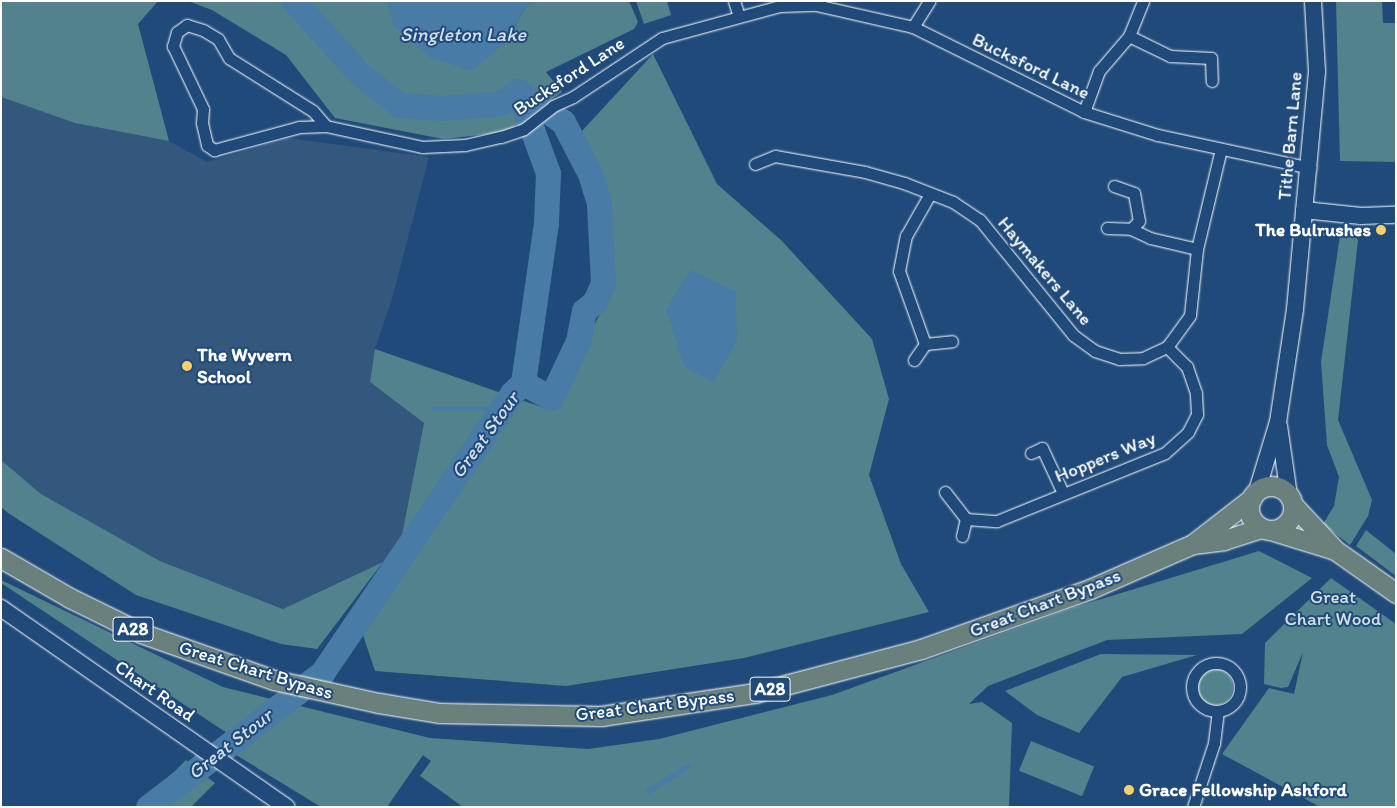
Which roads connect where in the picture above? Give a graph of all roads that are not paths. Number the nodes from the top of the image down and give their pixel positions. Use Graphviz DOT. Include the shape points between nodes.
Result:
graph roads {
  1 [pos="734,1"];
  2 [pos="929,1"];
  3 [pos="1142,1"];
  4 [pos="1313,1"];
  5 [pos="816,3"];
  6 [pos="739,16"];
  7 [pos="913,27"];
  8 [pos="1130,36"];
  9 [pos="1212,81"];
  10 [pos="1084,112"];
  11 [pos="326,126"];
  12 [pos="1222,149"];
  13 [pos="755,164"];
  14 [pos="1310,168"];
  15 [pos="1114,186"];
  16 [pos="930,194"];
  17 [pos="1304,210"];
  18 [pos="1396,216"];
  19 [pos="1107,228"];
  20 [pos="1131,230"];
  21 [pos="1198,249"];
  22 [pos="952,341"];
  23 [pos="925,344"];
  24 [pos="1167,347"];
  25 [pos="914,360"];
  26 [pos="1278,422"];
  27 [pos="1031,453"];
  28 [pos="945,492"];
  29 [pos="1062,493"];
  30 [pos="1254,495"];
  31 [pos="1291,500"];
  32 [pos="966,519"];
  33 [pos="1266,529"];
  34 [pos="962,536"];
  35 [pos="1193,544"];
  36 [pos="1335,550"];
  37 [pos="1,558"];
  38 [pos="1396,593"];
  39 [pos="1,608"];
  40 [pos="1218,712"];
  41 [pos="286,807"];
  42 [pos="1193,807"];
  1 -- 6 [label="street"];
  2 -- 7 [label="street"];
  3 -- 8 [label="street"];
  4 -- 14 [label="street, Tithe Barn Lane" via="1317,71"];
  5 -- 6 [label="street, Bucksford Lane" via="780,6"];
  5 -- 7 [label="street, Bucksford Lane"];
  6 -- 11 [label="street, Bucksford Lane" via="698,25 648,44 524,129 465,145 422,147"];
  7 -- 10 [label="street, Bucksford Lane"];
  8 -- 9 [label="street" via="1170,56 1211,58"];
  8 -- 10 [label="street" via="1099,71"];
  10 -- 12 [label="street, Bucksford Lane" via="1158,135"];
  11 -- 11 [label="street, Bucksford Lane" via="298,127 214,150 207,145 202,123 203,109 173,46 177,32 187,24 218,40 229,58 314,111"];
  12 -- 14 [label="street, Bucksford Lane"];
  12 -- 21 [label="street, Haymakers Lane"];
  13 -- 16 [label="street, Haymakers Lane" via="775,156 865,172"];
  14 -- 17 [label="street, Tithe Barn Lane"];
  15 -- 20 [label="street" via="1134,193 1139,221"];
  16 -- 23 [label="street" via="906,236 899,271"];
  16 -- 24 [label="street, Haymakers Lane" via="953,202 980,220 1073,335 1095,351 1119,359 1143,358"];
  17 -- 18 [label="street"];
  17 -- 26 [label="street, Tithe Barn Lane" via="1295,309"];
  19 -- 20 [label="street"];
  20 -- 21 [label="street" via="1150,238"];
  21 -- 24 [label="street, Haymakers Lane" via="1190,316"];
  22 -- 23 [label="street"];
  23 -- 25 [label="street"];
  24 -- 29 [label="street, Hoppers Way" via="1187,367 1196,393 1197,414 1188,432 1165,454"];
  26 -- 30 [label="street, Tithe Barn Lane"];
  26 -- 31 [label="street, Tithe Barn Lane"];
  27 -- 29 [label="street" via="1042,448"];
  28 -- 32 [label="street"];
  29 -- 32 [label="street, Hoppers Way" via="997,521"];
  30 -- 31 [label="main road" via="1270,486"];
  30 -- 33 [label="main road" via="1249,512"];
  30 -- 35 [label="main road, Great Chart Bypass / A28"];
  31 -- 33 [label="main road" via="1287,523"];
  31 -- 36 [label="main road"];
  32 -- 34 [label="street"];
  33 -- 35 [label="main road, Great Chart Bypass / A28"];
  33 -- 36 [label="main road"];
  35 -- 37 [label="main road, Great Chart Bypass / A28" via="1090,589 921,649 755,693 601,716 440,713 274,680 141,633 70,598"];
  36 -- 38 [label="main road"];
  39 -- 41 [label="street, Chart Road"];
  40 -- 40 [label="street" via="1201,707 1192,691 1195,674 1202,666 1215,663 1233,670 1241,688 1237,700 1228,709"];
  40 -- 42 [label="street" via="1214,743"];
}
